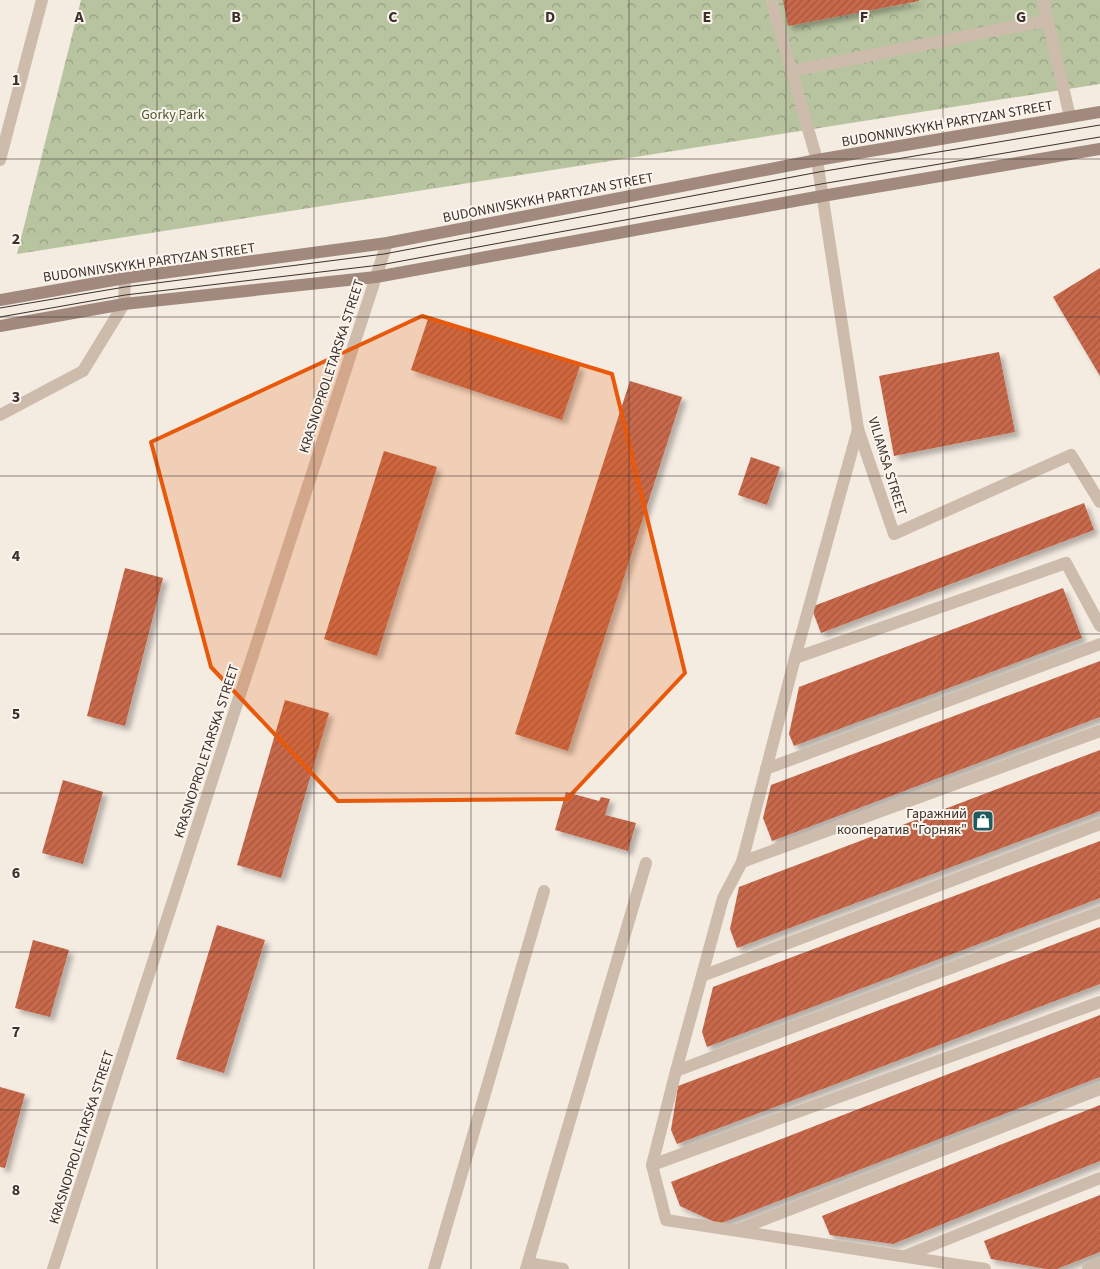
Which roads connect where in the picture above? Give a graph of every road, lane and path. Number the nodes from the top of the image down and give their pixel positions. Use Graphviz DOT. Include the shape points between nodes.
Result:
graph roads {
  1 [pos="42,0"];
  2 [pos="771,0"];
  3 [pos="1043,0"];
  4 [pos="1048,20"];
  5 [pos="791,71"];
  6 [pos="1100,112"];
  7 [pos="1070,117"];
  8 [pos="1100,149"];
  9 [pos="0,160"];
  10 [pos="817,160"];
  11 [pos="822,196"];
  12 [pos="388,243"];
  13 [pos="376,277"];
  14 [pos="126,278"];
  15 [pos="0,300"];
  16 [pos="124,304"];
  17 [pos="0,326"];
  18 [pos="0,415"];
  19 [pos="858,429"];
  20 [pos="1100,502"];
  21 [pos="1100,626"];
  22 [pos="1100,644"];
  23 [pos="795,658"];
  24 [pos="1100,731"];
  25 [pos="766,769"];
  26 [pos="1100,824"];
  27 [pos="742,862"];
  28 [pos="646,863"];
  29 [pos="544,891"];
  30 [pos="1100,912"];
  31 [pos="702,976"];
  32 [pos="1100,1002"];
  33 [pos="676,1071"];
  34 [pos="1100,1089"];
  35 [pos="652,1165"];
  36 [pos="1100,1178"];
  37 [pos="734,1231"];
  38 [pos="903,1256"];
  39 [pos="1100,1264"];
  40 [pos="527,1266"];
  41 [pos="53,1269"];
  42 [pos="434,1269"];
  43 [pos="563,1269"];
  44 [pos="984,1269"];
  45 [pos="1088,1269"];
  1 -- 9 [label="street"];
  2 -- 5 [label="street, VILIAMSA STREET"];
  3 -- 4 [label="street"];
  4 -- 5 [label="street"];
  4 -- 7 [label="street"];
  5 -- 10 [label="street, VILIAMSA STREET"];
  6 -- 7 [label="main road, BUDONNIVSKYKH PARTYZAN STREET"];
  7 -- 10 [label="main road, BUDONNIVSKYKH PARTYZAN STREET"];
  8 -- 11 [label="main road"];
  10 -- 11 [label="street, VILIAMSA STREET"];
  10 -- 12 [label="main road, BUDONNIVSKYKH PARTYZAN STREET"];
  11 -- 13 [label="main road"];
  11 -- 19 [label="street, VILIAMSA STREET"];
  12 -- 13 [label="street, KRASNOPROLETARSKA STREET"];
  12 -- 14 [label="main road, BUDONNIVSKYKH PARTYZAN STREET"];
  13 -- 16 [label="main road"];
  13 -- 41 [label="street, KRASNOPROLETARSKA STREET"];
  14 -- 15 [label="main road, BUDONNIVSKYKH PARTYZAN STREET"];
  14 -- 16 [label="street"];
  16 -- 17 [label="main road"];
  16 -- 18 [label="street" via="83,371"];
  19 -- 20 [label="street, VILIAMSA STREET" via="894,534 1071,455"];
  19 -- 23 [label="street"];
  21 -- 23 [label="street" via="1066,563"];
  22 -- 25 [label="street"];
  23 -- 25 [label="street"];
  24 -- 27 [label="street"];
  25 -- 27 [label="street"];
  26 -- 31 [label="street"];
  27 -- 31 [label="street" via="723,898"];
  28 -- 40 [label="street"];
  29 -- 42 [label="street"];
  30 -- 33 [label="street"];
  31 -- 33 [label="street"];
  32 -- 35 [label="street"];
  33 -- 35 [label="street"];
  34 -- 37 [label="street"];
  35 -- 37 [label="street" via="666,1220"];
  36 -- 38 [label="street"];
  37 -- 38 [label="street"];
  38 -- 44 [label="street"];
  39 -- 45 [label="street"];
  40 -- 43 [label="street"];
}
